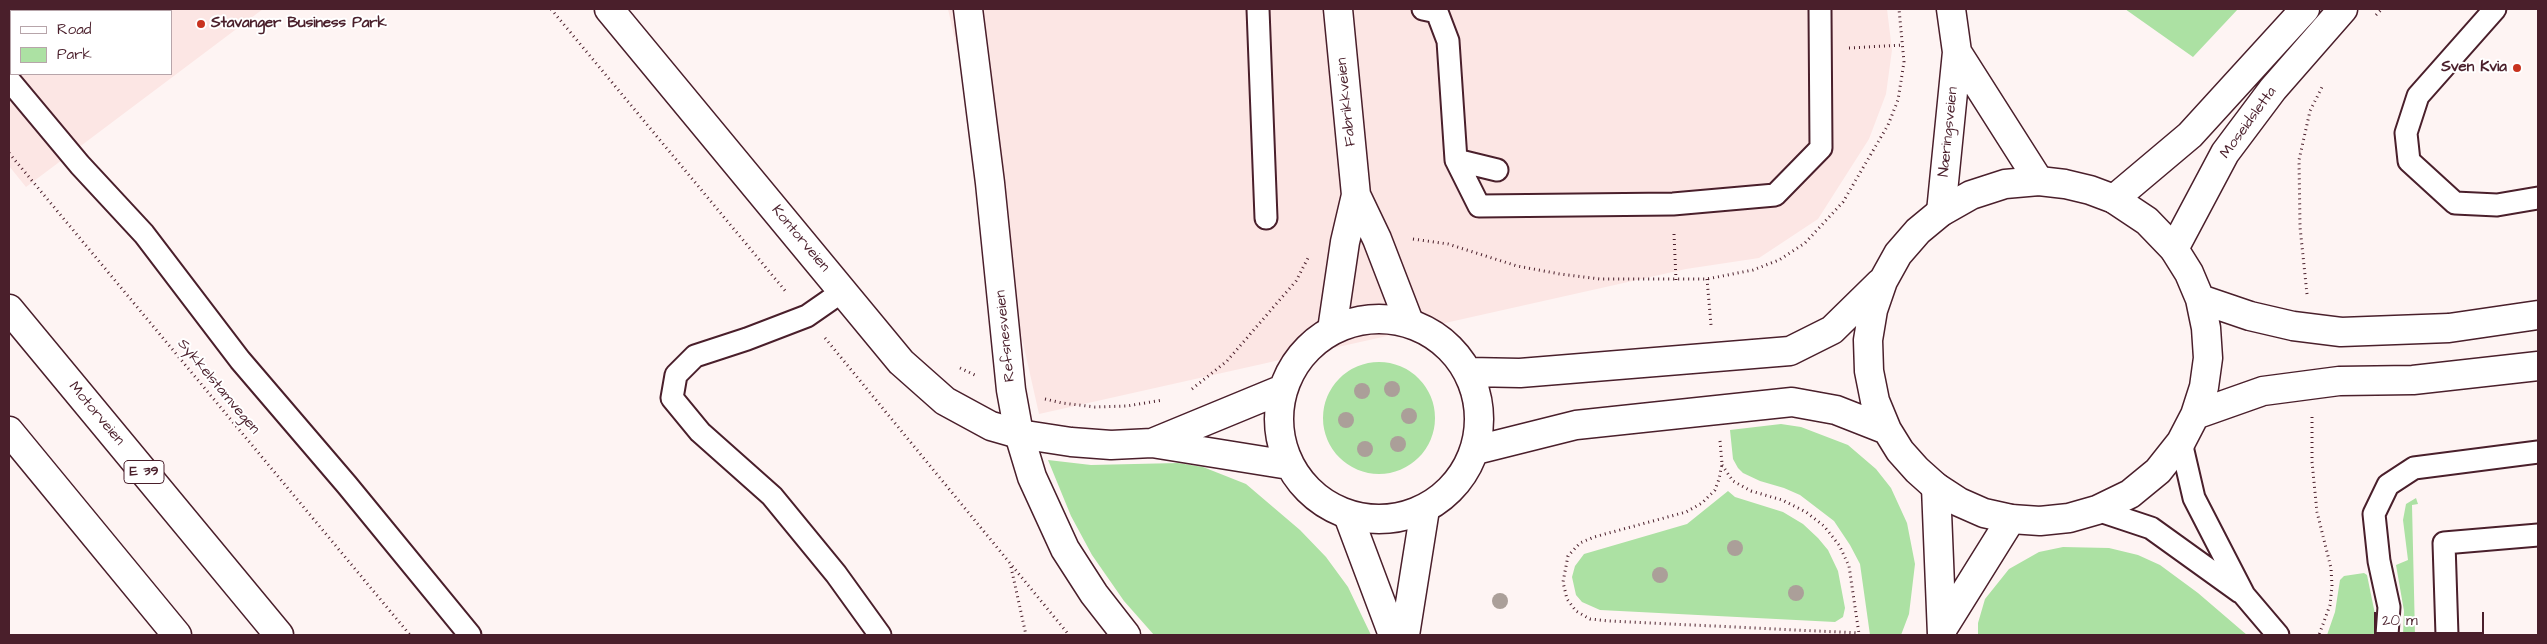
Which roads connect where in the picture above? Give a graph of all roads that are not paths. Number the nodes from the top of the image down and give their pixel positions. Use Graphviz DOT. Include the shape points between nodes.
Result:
graph roads {
  1 [pos="608,9"];
  2 [pos="968,9"];
  3 [pos="1258,9"];
  4 [pos="1338,9"];
  5 [pos="1820,9"];
  6 [pos="1951,9"];
  7 [pos="2305,9"];
  8 [pos="2343,9"];
  9 [pos="2495,9"];
  10 [pos="1432,10"];
  11 [pos="1957,52"];
  12 [pos="9,80"];
  13 [pos="1456,160"];
  14 [pos="1497,170"];
  15 [pos="2039,181"];
  16 [pos="1356,195"];
  17 [pos="2538,198"];
  18 [pos="2114,200"];
  19 [pos="1941,212"];
  20 [pos="1266,218"];
  21 [pos="2174,249"];
  22 [pos="1883,280"];
  23 [pos="843,291"];
  24 [pos="2200,299"];
  25 [pos="9,309"];
  26 [pos="2538,315"];
  27 [pos="1408,322"];
  28 [pos="1332,330"];
  29 [pos="2538,366"];
  30 [pos="1468,372"];
  31 [pos="1282,389"];
  32 [pos="2195,416"];
  33 [pos="1887,430"];
  34 [pos="9,432"];
  35 [pos="1019,434"];
  36 [pos="2181,442"];
  37 [pos="1152,443"];
  38 [pos="1476,450"];
  39 [pos="2538,452"];
  40 [pos="1289,465"];
  41 [pos="1936,487"];
  42 [pos="1425,509"];
  43 [pos="2097,510"];
  44 [pos="1348,515"];
  45 [pos="2011,519"];
  46 [pos="2538,535"];
  47 [pos="2244,595"];
  48 [pos="1943,632"];
  49 [pos="177,635"];
  50 [pos="279,635"];
  51 [pos="470,635"];
  52 [pos="880,635"];
  53 [pos="1126,635"];
  54 [pos="1393,635"];
  55 [pos="1405,635"];
  56 [pos="2278,635"];
  57 [pos="2387,635"];
  58 [pos="2446,635"];
  1 -- 23 [label="main road, Kontorveien"];
  2 -- 35 [label="main road, Refsnesveien" via="1011,390"];
  3 -- 20 [label="lane"];
  4 -- 16 [label="main road, Fabrikkveien"];
  5 -- 13 [label="lane" via="1821,148 1775,195 1672,204 1480,206"];
  6 -- 11 [label="main road, Næringsveien"];
  7 -- 18 [label="main road, Moseidsletta" via="2190,135"];
  8 -- 21 [label="main road, Moseidsletta" via="2273,89 2225,153"];
  9 -- 17 [label="lane" via="2418,96 2406,133 2409,161 2455,203 2497,205"];
  10 -- 13 [label="lane" via="1448,41"];
  11 -- 15 [label="main road, Næringsveien"];
  11 -- 19 [label="main road, Næringsveien"];
  12 -- 51 [label="lane" via="144,234 240,360"];
  13 -- 14 [label="lane"];
  15 -- 18 [label="main road" via="2090,190"];
  15 -- 19 [label="main road" via="2005,184 1980,192"];
  16 -- 27 [label="main road, Fabrikkveien" via="1377,239"];
  16 -- 28 [label="main road, Fabrikkveien" via="1345,242"];
  18 -- 21 [label="main road" via="2147,221"];
  19 -- 22 [label="main road" via="1898,254"];
  21 -- 24 [label="main road"];
  22 -- 30 [label="main road" via="1832,330 1790,351 1520,373"];
  22 -- 33 [label="main road" via="1868,340 1869,371 1875,401"];
  23 -- 35 [label="main road, Kontorveien" via="901,362 945,401 990,426"];
  23 -- 52 [label="lane" via="807,316 695,356 676,376 672,398 700,432 772,496 836,574"];
  24 -- 26 [label="main road" via="2250,316 2341,332 2449,328"];
  24 -- 32 [label="main road" via="2208,358"];
  25 -- 50 [label="main road, Motorveien / E 39"];
  27 -- 28 [label="main road" via="1370,318"];
  27 -- 30 [label="main road" via="1444,341"];
  28 -- 31 [label="main road" via="1301,354"];
  29 -- 32 [label="main road" via="2413,380 2339,381 2263,391"];
  30 -- 38 [label="main road" via="1480,410"];
  31 -- 37 [label="main road"];
  31 -- 40 [label="main road" via="1278,428"];
  32 -- 36 [label="main road"];
  33 -- 38 [label="main road" via="1836,410 1792,402 1576,425"];
  33 -- 41 [label="main road" via="1900,451"];
  34 -- 49 [label="main road"];
  35 -- 37 [label="main road, Kontorveien" via="1111,445"];
  35 -- 53 [label="main road, Refsnesveien" via="1032,477 1064,549"];
  36 -- 43 [label="main road" via="2158,471 2130,494"];
  36 -- 47 [label="lane" via="2194,498"];
  37 -- 40 [label="main road"];
  38 -- 42 [label="main road" via="1456,484"];
  39 -- 57 [label="lane" via="2414,468 2388,485 2374,514 2379,561 2389,607"];
  40 -- 44 [label="main road" via="1313,496"];
  41 -- 45 [label="main road" via="1984,513"];
  41 -- 48 [label="main road"];
  42 -- 44 [label="main road" via="1387,520"];
  42 -- 55 [label="main road"];
  43 -- 45 [label="main road" via="2069,518"];
  43 -- 47 [label="lane" via="2151,528"];
  44 -- 54 [label="main road"];
  45 -- 48 [label="main road"];
  46 -- 58 [label="lane" via="2444,543"];
  47 -- 56 [label="lane"];
}
